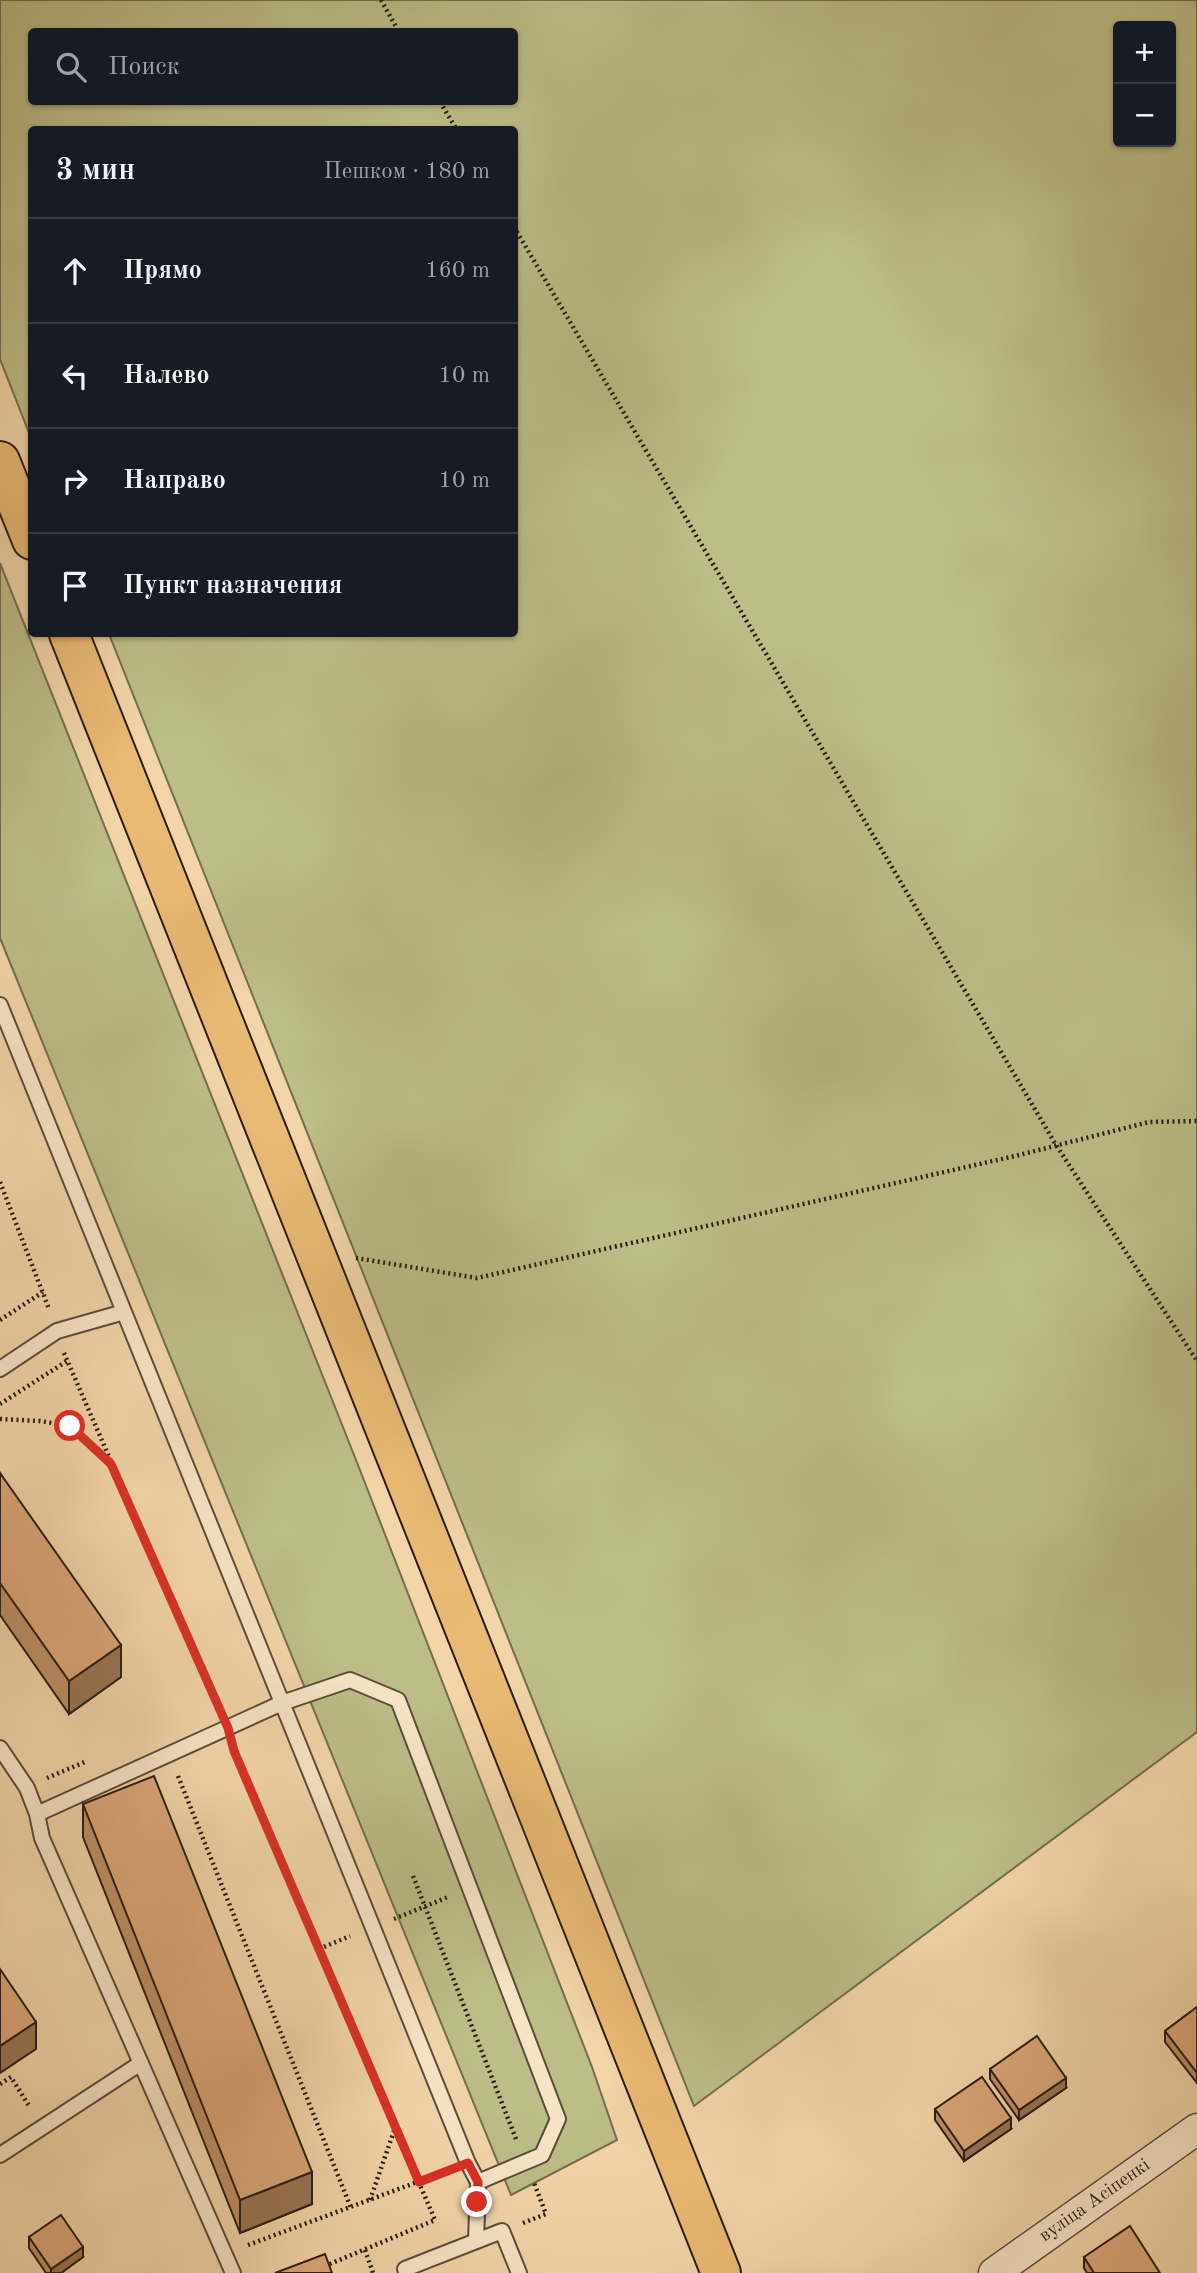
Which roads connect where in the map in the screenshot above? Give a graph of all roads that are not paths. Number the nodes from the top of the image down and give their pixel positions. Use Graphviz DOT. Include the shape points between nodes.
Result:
graph roads {
  1 [pos="0,461"];
  2 [pos="28,530"];
  3 [pos="70,637"];
  4 [pos="0,1006"];
  5 [pos="124,1312"];
  6 [pos="0,1369"];
  7 [pos="282,1703"];
  8 [pos="0,1748"];
  9 [pos="37,1814"];
  10 [pos="141,2063"];
  11 [pos="1197,2129"];
  12 [pos="0,2155"];
  13 [pos="478,2182"];
  14 [pos="476,2241"];
  15 [pos="233,2273"];
  16 [pos="407,2273"];
  17 [pos="519,2273"];
  18 [pos="722,2273"];
  19 [pos="994,2273"];
  1 -- 2 [label="highway"];
  3 -- 18 [label="highway"];
  4 -- 5 [label="lane"];
  5 -- 6 [label="lane" via="57,1331"];
  5 -- 7 [label="lane"];
  7 -- 9 [label="lane"];
  7 -- 13 [label="lane"];
  7 -- 13 [label="lane" via="350,1680 398,1700 558,2119 541,2155"];
  8 -- 9 [label="lane" via="27,1788"];
  9 -- 10 [label="lane" via="42,1838"];
  10 -- 12 [label="lane"];
  10 -- 15 [label="lane"];
  11 -- 19 [label="street, вуліца Асіпенкі"];
  13 -- 14 [label="lane"];
  14 -- 16 [label="lane" via="405,2269"];
  14 -- 17 [label="lane" via="502,2231"];
}
